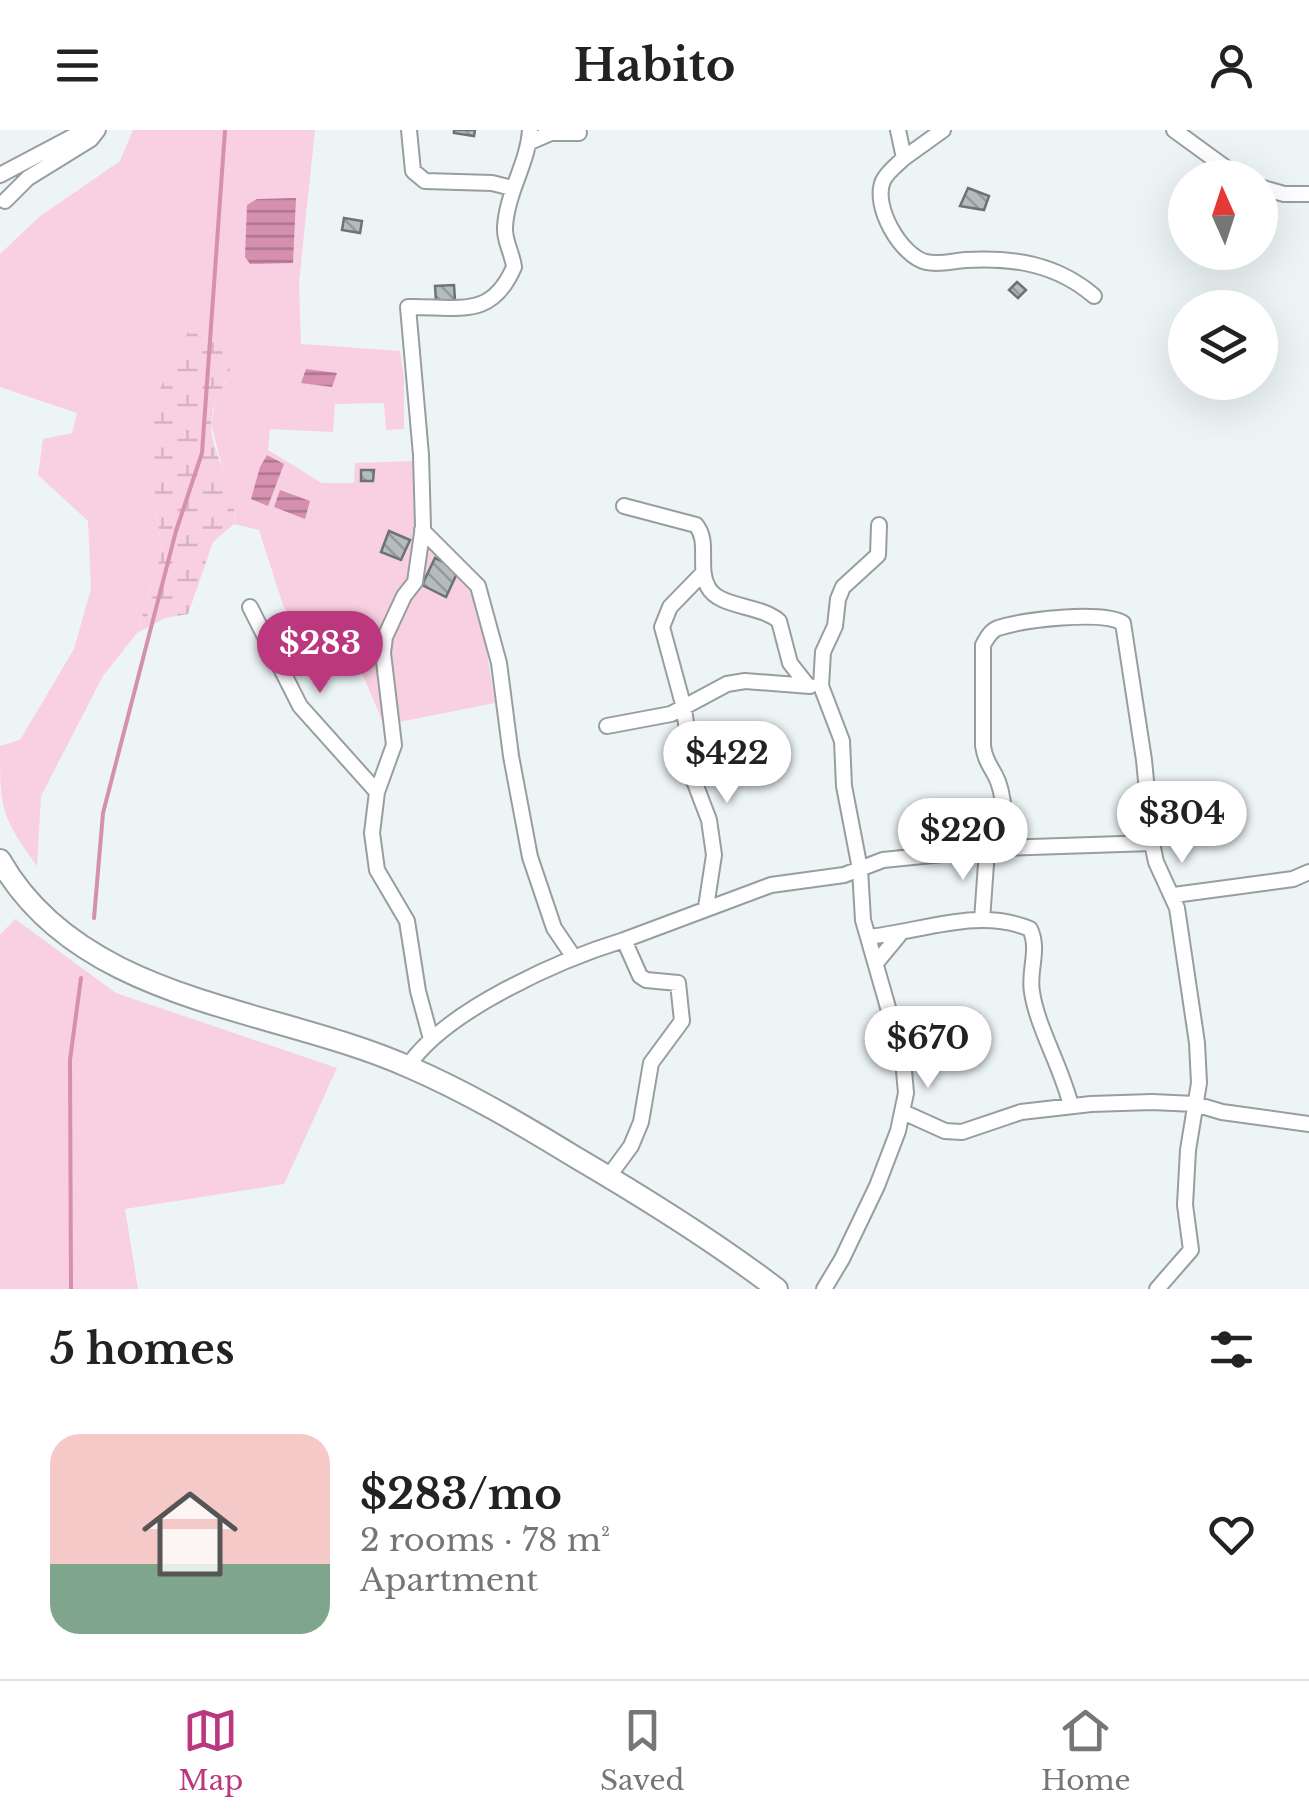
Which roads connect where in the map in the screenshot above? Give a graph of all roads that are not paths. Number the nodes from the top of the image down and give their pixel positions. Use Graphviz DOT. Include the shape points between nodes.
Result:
graph roads {
  1 [pos="84,130"];
  2 [pos="98,130"];
  3 [pos="409,130"];
  4 [pos="898,130"];
  5 [pos="943,130"];
  6 [pos="1174,130"];
  7 [pos="579,133"];
  8 [pos="530,136"];
  9 [pos="904,158"];
  10 [pos="1215,160"];
  11 [pos="0,175"];
  12 [pos="0,185"];
  13 [pos="512,188"];
  14 [pos="1278,192"];
  15 [pos="1309,194"];
  16 [pos="2,207"];
  17 [pos="1094,296"];
  18 [pos="624,506"];
  19 [pos="879,525"];
  20 [pos="422,530"];
  21 [pos="703,572"];
  22 [pos="250,606"];
  23 [pos="814,686"];
  24 [pos="684,708"];
  25 [pos="608,726"];
  26 [pos="377,792"];
  27 [pos="1152,843"];
  28 [pos="995,849"];
  29 [pos="0,860"];
  30 [pos="860,869"];
  31 [pos="1309,872"];
  32 [pos="1174,895"];
  33 [pos="706,907"];
  34 [pos="982,920"];
  35 [pos="900,934"];
  36 [pos="868,937"];
  37 [pos="624,940"];
  38 [pos="573,956"];
  39 [pos="876,963"];
  40 [pos="431,1039"];
  41 [pos="408,1066"];
  42 [pos="1195,1104"];
  43 [pos="1070,1106"];
  44 [pos="903,1112"];
  45 [pos="1309,1124"];
  46 [pos="608,1176"];
  47 [pos="778,1289"];
  48 [pos="824,1289"];
  49 [pos="1157,1289"];
  1 -- 11 [label="street"];
  2 -- 16 [label="street" via="28,178"];
  3 -- 13 [label="street" via="413,171 426,182"];
  4 -- 9 [label="street"];
  5 -- 9 [label="street"];
  6 -- 10 [label="street"];
  7 -- 8 [label="street"];
  8 -- 13 [label="street"];
  9 -- 17 [label="street" via="881,190 889,224 907,252 934,263 1027,262 1074,279"];
  12 -- 16 [label="street"];
  13 -- 20 [label="street" via="505,227 514,266 494,300 482,306 408,307"];
  14 -- 15 [label="street"];
  18 -- 21 [label="street" via="696,525 703,538"];
  19 -- 23 [label="street" via="878,555 838,599"];
  20 -- 26 [label="street" via="415,582 385,637 394,745"];
  20 -- 38 [label="street" via="478,586 499,663 530,856 554,928"];
  21 -- 23 [label="street" via="718,598 770,612 779,621 790,663"];
  21 -- 24 [label="street" via="670,607 662,627"];
  22 -- 26 [label="street" via="300,706"];
  23 -- 24 [label="street" via="727,684"];
  23 -- 30 [label="street" via="842,741"];
  24 -- 25 [label="street"];
  24 -- 33 [label="street" via="693,778 714,854"];
  26 -- 40 [label="street" via="373,854 407,921"];
  27 -- 28 [label="street"];
  27 -- 28 [label="street" via="1123,624 1088,616 996,629 983,645 985,758 999,784 1005,832"];
  27 -- 32 [label="street"];
  28 -- 30 [label="street" via="883,860"];
  28 -- 34 [label="street"];
  29 -- 41 [label="street" via="52,922 131,972 205,1003"];
  30 -- 33 [label="street" via="771,885"];
  30 -- 36 [label="street"];
  31 -- 32 [label="street"];
  32 -- 42 [label="street" via="1197,1043"];
  33 -- 37 [label="street"];
  34 -- 35 [label="street"];
  34 -- 43 [label="street" via="1030,929 1032,997"];
  35 -- 36 [label="street"];
  35 -- 39 [label="street"];
  36 -- 39 [label="street"];
  37 -- 38 [label="street"];
  37 -- 46 [label="street" via="640,976 678,982 682,1020 651,1063 632,1146"];
  38 -- 40 [label="street"];
  39 -- 44 [label="street" via="903,1060"];
  40 -- 41 [label="street"];
  41 -- 46 [label="street"];
  42 -- 43 [label="street"];
  42 -- 45 [label="street"];
  42 -- 49 [label="street" via="1185,1205 1191,1250"];
  43 -- 44 [label="street" via="1021,1112 962,1132"];
  44 -- 48 [label="street" via="866,1212"];
  46 -- 47 [label="street"];
}
